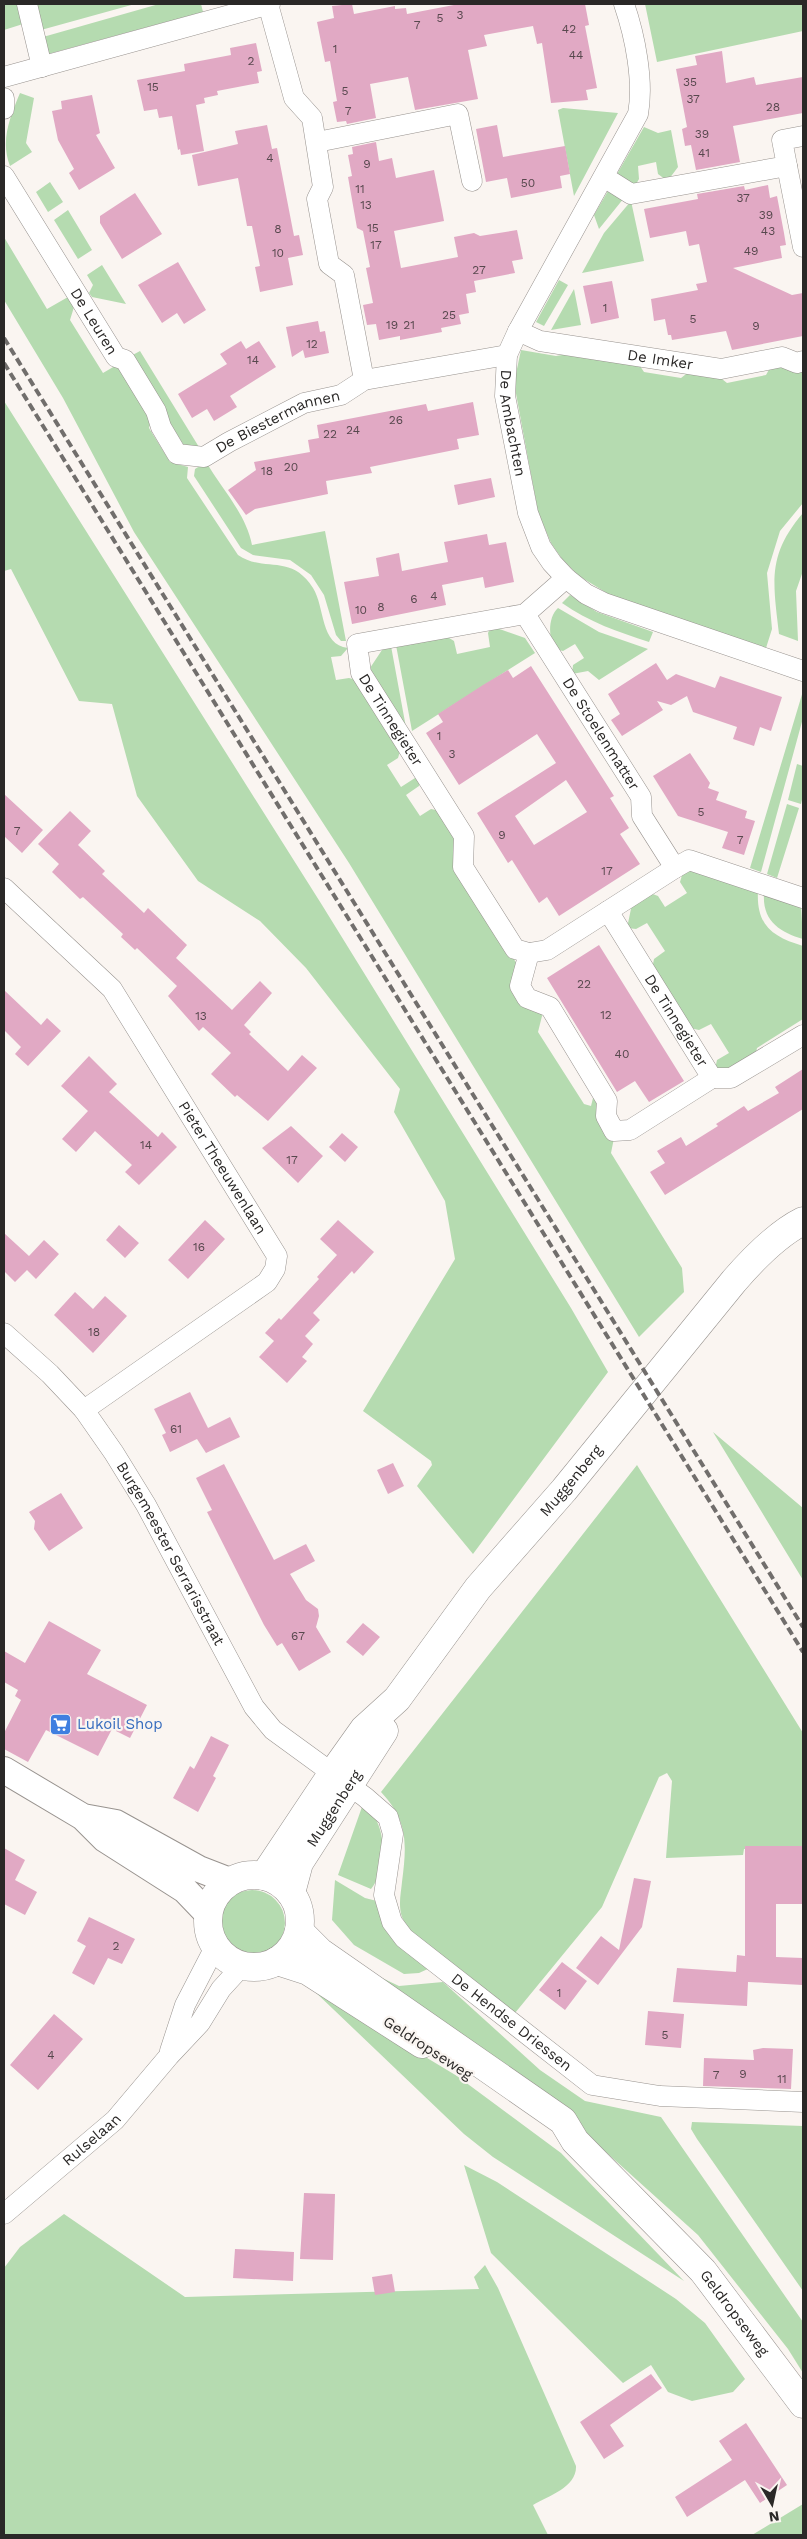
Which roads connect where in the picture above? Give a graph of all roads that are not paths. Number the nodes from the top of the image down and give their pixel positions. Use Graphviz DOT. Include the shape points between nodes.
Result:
graph roads {
  1 [pos="27,4"];
  2 [pos="269,4"];
  3 [pos="624,4"];
  4 [pos="210,12"];
  5 [pos="42,67"];
  6 [pos="4,77"];
  7 [pos="4,98"];
  8 [pos="4,109"];
  9 [pos="803,136"];
  10 [pos="317,142"];
  11 [pos="4,176"];
  12 [pos="604,177"];
  13 [pos="793,177"];
  14 [pos="472,181"];
  15 [pos="803,247"];
  16 [pos="518,331"];
  17 [pos="507,356"];
  18 [pos="803,361"];
  19 [pos="364,380"];
  20 [pos="189,457"];
  21 [pos="566,578"];
  22 [pos="525,614"];
  23 [pos="803,671"];
  24 [pos="675,868"];
  25 [pos="4,888"];
  26 [pos="803,898"];
  27 [pos="608,912"];
  28 [pos="528,953"];
  29 [pos="803,1035"];
  30 [pos="712,1078"];
  31 [pos="803,1221"];
  32 [pos="803,1235"];
  33 [pos="750,1263"];
  34 [pos="4,1333"];
  35 [pos="84,1410"];
  36 [pos="4,1770"];
  37 [pos="340,1780"];
  38 [pos="83,1817"];
  39 [pos="264,1876"];
  40 [pos="230,1881"];
  41 [pos="291,1893"];
  42 [pos="208,1914"];
  43 [pos="299,1931"];
  44 [pos="215,1947"];
  45 [pos="277,1960"];
  46 [pos="242,1966"];
  47 [pos="169,2056"];
  48 [pos="803,2102"];
  49 [pos="575,2141"];
  50 [pos="4,2214"];
  51 [pos="803,2404"];
  1 -- 5 [label="street"];
  2 -- 4 [label="street"];
  2 -- 10 [label="street" via="294,98 312,118"];
  3 -- 12 [label="street, De Ambachten" via="640,78 641,98 638,114"];
  4 -- 5 [label="street"];
  5 -- 6 [label="street"];
  7 -- 8 [label="street"];
  9 -- 13 [label="street" via="782,140"];
  10 -- 14 [label="street" via="458,114"];
  10 -- 19 [label="street" via="323,187 317,199 329,264 344,275"];
  11 -- 20 [label="street, De Leuren" via="116,357 125,360 177,454"];
  12 -- 13 [label="street" via="631,194"];
  12 -- 16 [label="street, De Ambachten"];
  13 -- 15 [label="street"];
  16 -- 17 [label="street, De Ambachten"];
  16 -- 18 [label="street, De Imker" via="540,341 721,369 782,357 797,363"];
  17 -- 19 [label="street, De Biestermannen"];
  17 -- 21 [label="street, De Ambachten" via="505,396 528,513 541,547"];
  19 -- 20 [label="street, De Biestermannen" via="341,395 304,403 204,457"];
  21 -- 22 [label="street"];
  21 -- 23 [label="street, De Ambachten" via="586,594 620,610"];
  22 -- 24 [label="street, De Stoelenmatter" via="642,797 642,816"];
  22 -- 28 [label="street, De Tinnegieter" via="357,644 362,673 464,836 463,867 515,949"];
  24 -- 26 [label="street" via="689,860"];
  24 -- 27 [label="street"];
  25 -- 35 [label="street, Pieter Theeuwenlaan" via="112,989 277,1256 268,1282"];
  27 -- 28 [label="street" via="547,950"];
  27 -- 30 [label="street, De Tinnegieter"];
  28 -- 30 [label="street, De Tinnegieter" via="520,986 527,998 550,1007 607,1101 606,1116 614,1131 630,1130"];
  29 -- 30 [label="street, De Tinnegieter" via="731,1078"];
  31 -- 33 [label="main road, Muggenberg"];
  32 -- 33 [label="main road, Muggenberg"];
  33 -- 37 [label="main road, Muggenberg" via="564,1490 478,1588 397,1699 364,1729"];
  34 -- 35 [label="street, Burgemeester Serrarisstraat"];
  35 -- 37 [label="street, Burgemeester Serrarisstraat" via="146,1505 254,1707 273,1730"];
  36 -- 38 [label="street"];
  37 -- 39 [label="main road, Muggenberg"];
  37 -- 41 [label="main road, Muggenberg" via="299,1864"];
  37 -- 48 [label="street, De Hendse Driessen" via="388,1817 393,1834 384,1895 392,1922 404,1938 580,2079 592,2085 660,2096"];
  38 -- 40 [label="street" via="116,1823 199,1870"];
  38 -- 42 [label="street" via="105,1839 185,1890"];
  39 -- 40 [label="main road" via="241,1876"];
  39 -- 41 [label="main road" via="279,1882"];
  40 -- 42 [label="main road" via="220,1889"];
  41 -- 43 [label="main road" via="299,1911"];
  42 -- 44 [label="main road" via="208,1931"];
  43 -- 45 [label="main road" via="291,1948"];
  43 -- 49 [label="main road, Geldropseweg" via="320,1952 563,2121"];
  44 -- 46 [label="main road" via="227,1959"];
  44 -- 47 [label="street, Rulselaan" via="185,2005"];
  45 -- 46 [label="main road" via="266,1965"];
  45 -- 49 [label="main road, Geldropseweg" via="308,1971 502,2095 555,2135"];
  46 -- 47 [label="street, Rulselaan" via="221,1989 200,2024"];
  47 -- 50 [label="street, Rulselaan" via="115,2120"];
  49 -- 51 [label="main road, Geldropseweg" via="703,2271"];
}
